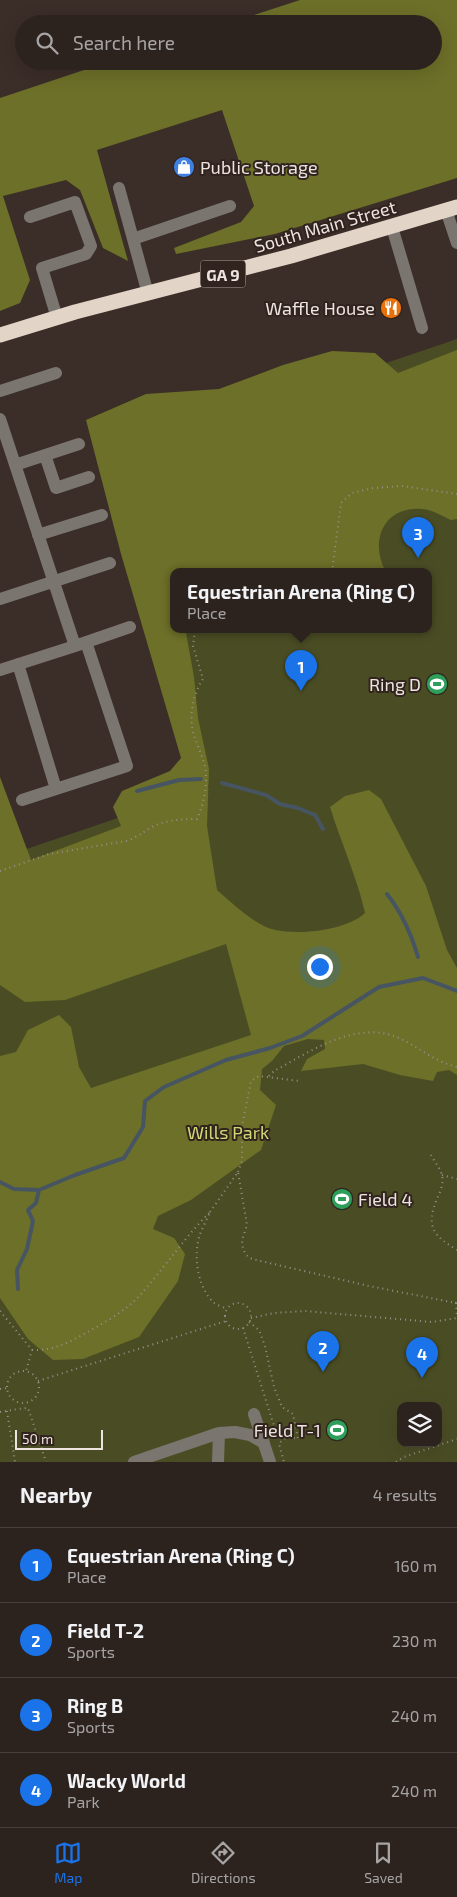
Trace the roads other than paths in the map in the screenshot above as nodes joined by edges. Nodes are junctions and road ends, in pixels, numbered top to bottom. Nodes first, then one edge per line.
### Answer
1 (119, 188) dead end
2 (230, 206) dead end
3 (452, 208) edge
4 (30, 217) dead end
5 (392, 227) junction
6 (133, 238) junction
7 (457, 243) edge
8 (148, 294) junction
9 (57, 318) junction
10 (422, 328) dead end
11 (0, 335) edge
12 (56, 373) dead end
13 (0, 391) edge
14 (0, 419) edge
15 (79, 444) dead end
16 (44, 455) junction
17 (9, 459) edge
18 (89, 477) dead end
19 (102, 515) dead end
20 (38, 534) junction
21 (110, 563) dead end
22 (54, 581) junction
23 (0, 599) edge
24 (130, 627) dead end
25 (80, 644) junction
26 (18, 664) junction
27 (0, 670) edge
28 (56, 789) junction
29 (22, 800) dead end
30 (254, 1414) dead end
31 (219, 1433) junction
32 (264, 1443) junction
33 (134, 1462) edge
34 (218, 1462) edge
35 (270, 1462) edge

1 - 6 lane
2 - 6 lane
3 - 5 highway, South Main Street / GA 9
3 - 7 lane
4 - 9 lane
5 - 8 highway, South Main Street / GA 9
5 - 10 lane
6 - 8 lane
8 - 9 highway, South Main Street / GA 9
9 - 11 highway, South Main Street / GA 9
12 - 13 lane
14 - 17 lane
15 - 16 lane
16 - 17 lane
16 - 18 lane
17 - 20 lane
19 - 20 lane
20 - 22 lane
21 - 22 lane
22 - 23 lane
22 - 25 lane
24 - 25 lane
25 - 26 lane
25 - 28 lane
26 - 27 lane
26 - 28 lane
28 - 29 lane
30 - 32 lane
31 - 32 lane
31 - 33 lane
31 - 34 lane
32 - 35 lane

